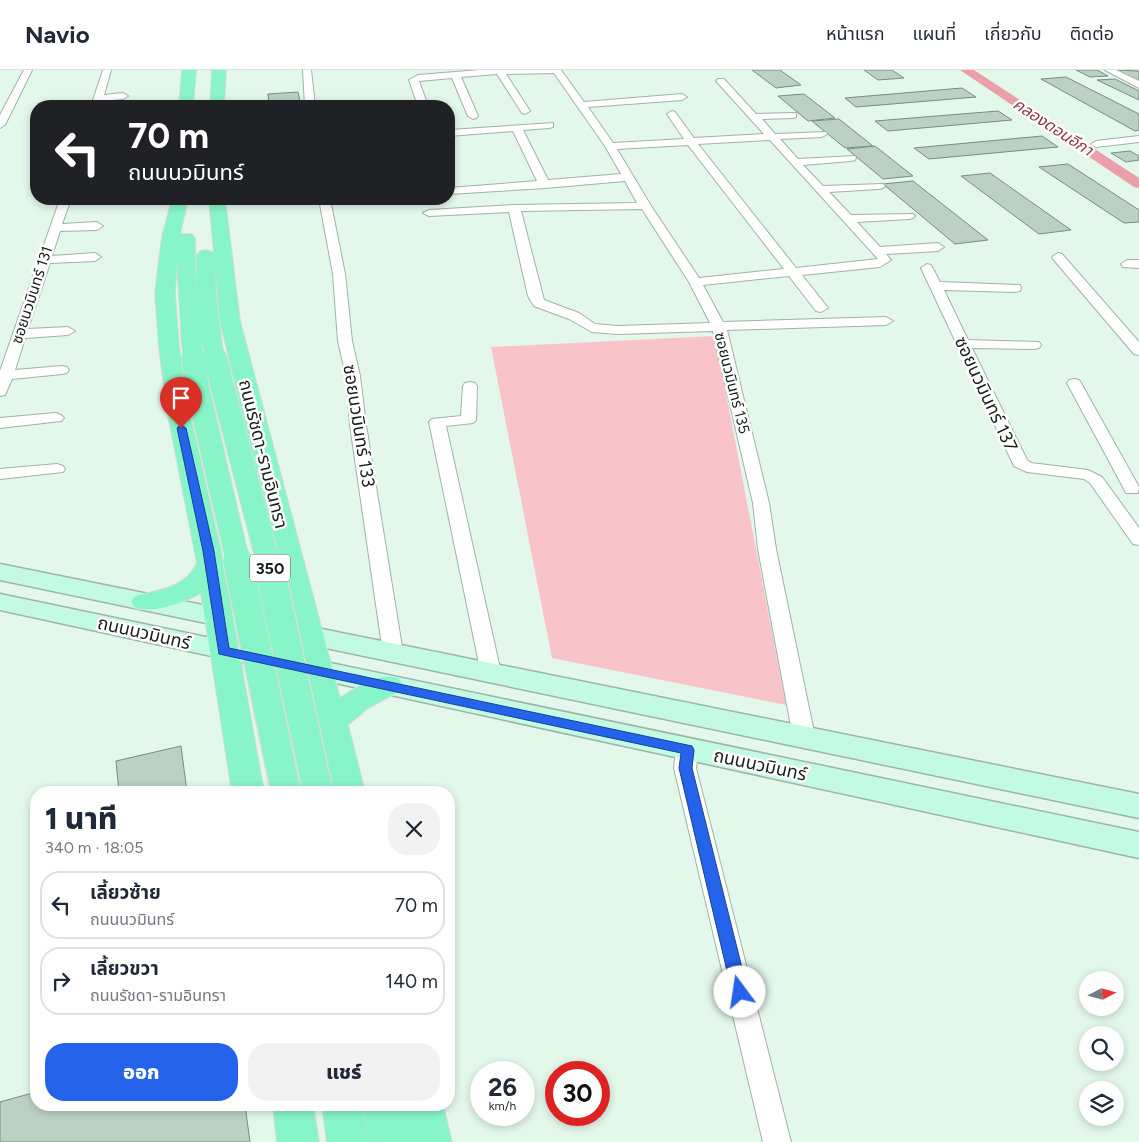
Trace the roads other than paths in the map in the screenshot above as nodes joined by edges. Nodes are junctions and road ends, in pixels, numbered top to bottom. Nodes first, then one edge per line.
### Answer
1 (28, 70) edge
2 (107, 70) edge
3 (189, 70) edge
4 (219, 70) edge
5 (307, 70) edge
6 (557, 70) edge
7 (1109, 70) edge
8 (500, 71) junction
9 (455, 74) junction
10 (720, 81) dead end
11 (1139, 85) edge
12 (123, 96) dead end
13 (682, 97) dead end
14 (99, 100) edge
15 (106, 100) edge
16 (186, 100) edge
17 (217, 100) edge
18 (310, 100) edge
19 (421, 100) edge
20 (582, 106) junction
21 (525, 111) dead end
22 (672, 114) dead end
23 (793, 115) dead end
24 (473, 116) dead end
25 (753, 117) junction
26 (0, 124) edge
27 (549, 126) dead end
28 (517, 128) junction
29 (455, 133) edge
30 (822, 134) dead end
31 (771, 137) junction
32 (1139, 139) edge
33 (691, 142) junction
34 (1096, 144) dead end
35 (610, 146) junction
36 (851, 158) dead end
37 (795, 162) junction
38 (628, 177) junction
39 (545, 184) junction
40 (879, 186) dead end
41 (821, 189) junction
42 (455, 191) edge
43 (63, 205) edge
44 (179, 205) edge
45 (182, 205) edge
46 (208, 205) edge
47 (218, 205) edge
48 (325, 205) edge
49 (645, 206) junction
50 (514, 208) junction
51 (429, 213) dead end
52 (909, 216) dead end
53 (849, 219) junction
54 (97, 226) dead end
55 (54, 228) junction
56 (938, 247) dead end
57 (877, 251) junction
58 (95, 257) dead end
59 (1058, 257) dead end
60 (44, 260) junction
61 (927, 268) dead end
62 (793, 271) junction
63 (695, 282) junction
64 (936, 286) junction
65 (1015, 288) dead end
66 (821, 308) dead end
67 (886, 321) dead end
68 (719, 327) junction
69 (68, 331) dead end
70 (19, 334) junction
71 (962, 344) junction
72 (1034, 344) dead end
73 (202, 346) junction
74 (1139, 351) edge
75 (62, 370) dead end
76 (6, 375) junction
77 (1074, 383) dead end
78 (470, 386) dead end
79 (0, 392) edge
80 (56, 418) dead end
81 (0, 423) edge
82 (57, 469) dead end
83 (0, 474) edge
84 (1104, 489) junction
85 (1135, 489) edge
86 (1139, 540) edge
87 (285, 545) junction
88 (209, 557) junction
89 (0, 572) edge
90 (0, 602) edge
91 (145, 602) junction
92 (214, 617) junction
93 (309, 637) junction
94 (187, 643) junction
95 (223, 651) junction
96 (393, 653) junction
97 (318, 670) junction
98 (491, 673) junction
99 (382, 684) junction
100 (332, 723) junction
101 (804, 736) junction
102 (688, 750) junction
103 (247, 786) edge
104 (285, 786) edge
105 (317, 786) edge
106 (348, 786) edge
107 (1139, 806) edge
108 (1139, 845) edge
109 (294, 1111) edge
110 (343, 1111) edge
111 (384, 1111) edge
112 (424, 1111) edge
113 (298, 1142) edge
114 (348, 1142) edge
115 (390, 1142) edge
116 (431, 1142) edge
117 (777, 1142) edge

1 - 26 street
2 - 14 street
3 - 16 main road
4 - 17 main road
5 - 18 street
6 - 8 street
6 - 20 street, ซอยนวมินทร์ 135
7 - 11 street
8 - 9 street
8 - 21 street
9 - 19 street
9 - 24 street
10 - 25 street
12 - 15 street
13 - 20 street
20 - 35 street, ซอยนวมินทร์ 135
22 - 33 street
23 - 25 street
25 - 31 street
27 - 28 street
28 - 29 street
28 - 39 street
30 - 31 street
31 - 33 street
31 - 37 street
32 - 34 street
33 - 35 street
33 - 62 street
35 - 38 street, ซอยนวมินทร์ 135
36 - 37 street
37 - 41 street
38 - 39 street
38 - 49 street, ซอยนวมินทร์ 135
39 - 42 street
40 - 41 street
41 - 53 street
43 - 55 street, ซอยนวมินทร์ 131
44 - 88 main road, ถนนรัชดา-รามอินทรา / 350
45 - 73 main road, ถนนรัชดา-รามอินทรา / 350
46 - 73 main road, ถนนรัชดา-รามอินทรา / 350
47 - 87 main road, ถนนรัชดา-รามอินทรา / 350
48 - 96 street, ซอยนวมินทร์ 133
49 - 50 street
49 - 63 street, ซอยนวมินทร์ 135
50 - 51 street
50 - 68 street
52 - 53 street
53 - 57 street
54 - 55 street
55 - 60 street, ซอยนวมินทร์ 131
56 - 57 street
57 - 62 street
58 - 60 street
59 - 74 street
60 - 70 street, ซอยนวมินทร์ 131
61 - 64 street, ซอยนวมินทร์ 137
62 - 63 street
62 - 66 street
63 - 68 street, ซอยนวมินทร์ 135
64 - 65 street
64 - 71 street, ซอยนวมินทร์ 137
67 - 68 street
68 - 101 street, ซอยนวมินทร์ 135
69 - 70 street
70 - 76 street, ซอยนวมินทร์ 131
71 - 72 street
71 - 84 street, ซอยนวมินทร์ 137
73 - 104 main road, ถนนรัชดา-รามอินทรา / 350, bridge
73 - 105 main road, ถนนรัชดา-รามอินทรา / 350, bridge
75 - 76 street
76 - 79 street, ซอยนวมินทร์ 131
77 - 85 street
78 - 98 street
80 - 81 street
82 - 83 street
84 - 85 street
84 - 86 street, ซอยนวมินทร์ 137
87 - 88 main road
87 - 93 main road, ถนนรัชดา-รามอินทรา / 350
88 - 91 main road
88 - 92 main road, ถนนรัชดา-รามอินทรา / 350
89 - 91 main road, ถนนนวมินทร์
90 - 94 main road, ถนนนวมินทร์
91 - 92 main road, ถนนนวมินทร์
92 - 93 main road, ถนนนวมินทร์
92 - 94 main road
92 - 95 main road, ถนนรัชดา-รามอินทรา / 350
93 - 96 main road, ถนนนวมินทร์
93 - 97 main road, ถนนรัชดา-รามอินทรา / 350
94 - 95 main road, ถนนนวมินทร์
95 - 97 main road, ถนนนวมินทร์
95 - 103 main road, ถนนรัชดา-รามอินทรา / 350
96 - 98 main road, ถนนนวมินทร์
96 - 99 main road
97 - 99 main road, ถนนนวมินทร์
97 - 100 main road, ถนนรัชดา-รามอินทรา / 350
98 - 101 main road, ถนนนวมินทร์
99 - 100 main road
99 - 102 main road, ถนนนวมินทร์
100 - 106 main road, ถนนรัชดา-รามอินทรา / 350
101 - 107 main road, ถนนนวมินทร์
102 - 108 main road, ถนนนวมินทร์
102 - 117 street
109 - 113 main road
110 - 114 main road
111 - 115 main road
112 - 116 main road

